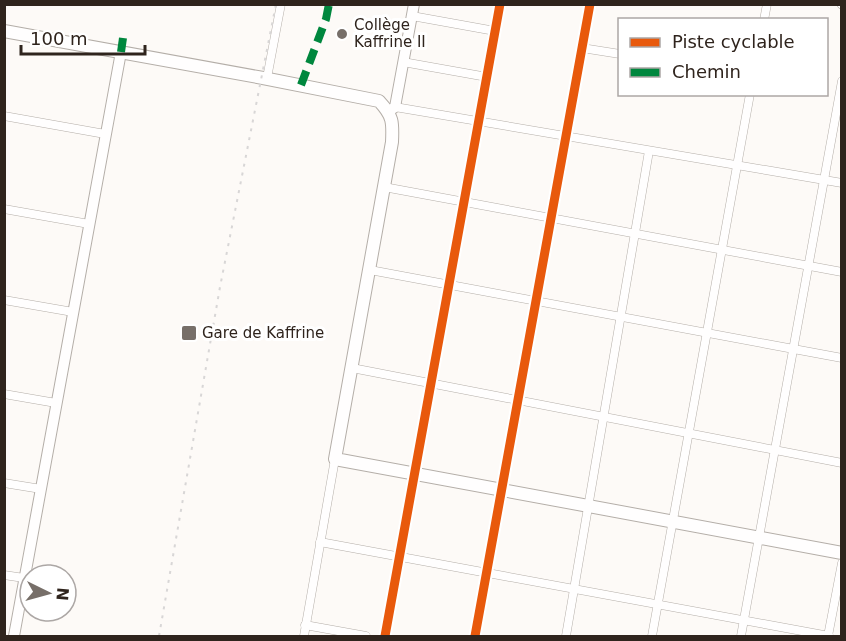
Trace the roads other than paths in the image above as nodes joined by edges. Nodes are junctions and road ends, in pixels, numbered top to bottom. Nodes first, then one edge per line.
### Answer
1 (281, 4) edge
2 (500, 4) edge
3 (590, 4) edge
4 (413, 10) edge
5 (4, 31) edge
6 (495, 31) junction
7 (582, 48) junction
8 (121, 52) junction
9 (618, 54) edge
10 (403, 62) junction
11 (487, 77) junction
12 (267, 78) junction
13 (842, 81) edge
14 (750, 96) edge
15 (392, 109) junction
16 (4, 116) edge
17 (479, 121) junction
18 (105, 134) junction
19 (566, 136) junction
20 (649, 150) junction
21 (737, 166) junction
22 (824, 180) junction
23 (842, 183) edge
24 (384, 186) junction
25 (464, 201) junction
26 (4, 209) edge
27 (551, 218) junction
28 (89, 224) junction
29 (635, 233) junction
30 (722, 249) junction
31 (808, 266) junction
32 (370, 270) junction
33 (842, 272) edge
34 (449, 285) junction
35 (4, 300) edge
36 (536, 301) junction
37 (73, 312) junction
38 (621, 317) junction
39 (707, 333) junction
40 (793, 349) junction
41 (842, 358) edge
42 (352, 368) junction
43 (431, 383) junction
44 (4, 394) edge
45 (518, 400) junction
46 (56, 403) junction
47 (604, 417) junction
48 (689, 434) junction
49 (774, 450) junction
50 (335, 459) junction
51 (842, 463) edge
52 (415, 473) junction
53 (4, 483) edge
54 (41, 489) junction
55 (502, 489) junction
56 (589, 506) junction
57 (673, 521) junction
58 (759, 537) junction
59 (320, 542) junction
60 (842, 553) edge
61 (400, 557) junction
62 (27, 563) edge
63 (842, 563) edge
64 (487, 573) junction
65 (574, 589) junction
66 (657, 605) junction
67 (18, 613) edge
68 (743, 621) junction
69 (306, 626) junction
70 (14, 636) edge
71 (303, 636) edge
72 (366, 636) edge
73 (385, 636) edge
74 (475, 636) edge
75 (566, 636) edge
76 (652, 636) edge
77 (741, 636) edge
78 (829, 636) edge

1 - 12 street
2 - 6 street
3 - 7 street
4 - 6 street
4 - 10 main road
5 - 8 main road
6 - 11 street
7 - 9 street
7 - 19 street
8 - 12 main road
8 - 18 main road
10 - 11 street
10 - 15 main road
11 - 17 street
12 - 15 main road
13 - 22 street
14 - 21 street
15 - 17 street
15 - 24 main road
16 - 18 street
17 - 19 street
17 - 25 street
18 - 28 main road
19 - 20 street
19 - 27 street
20 - 21 street
20 - 29 street
21 - 22 street
21 - 30 street
22 - 23 street
22 - 31 street
24 - 25 street
24 - 32 main road
25 - 27 street
25 - 34 street
26 - 28 street
27 - 29 street
27 - 36 street
28 - 37 main road
29 - 30 street
29 - 38 street
30 - 31 street
30 - 39 street
31 - 33 street
31 - 40 street
32 - 34 street
32 - 42 main road
34 - 36 street
34 - 43 street
35 - 37 street
36 - 38 street
36 - 45 street
37 - 46 main road
38 - 39 street
38 - 47 street
39 - 40 street
39 - 48 street
40 - 41 street
40 - 49 street
42 - 43 street
42 - 50 main road
43 - 45 street
43 - 52 street
44 - 46 street
45 - 47 street
45 - 55 street
46 - 54 main road
47 - 48 street
47 - 56 street
48 - 49 street
48 - 57 street
49 - 51 street
49 - 58 street
50 - 52 main road
50 - 59 street
52 - 55 main road
52 - 61 street
53 - 54 street
54 - 62 main road
55 - 56 main road
55 - 64 street
56 - 57 main road
56 - 65 street
57 - 58 main road
57 - 66 street
58 - 60 main road
58 - 68 street
59 - 61 street
59 - 69 street
61 - 64 street
61 - 73 street
63 - 78 street
64 - 65 street
64 - 74 street
65 - 66 street
65 - 75 street
66 - 68 street
66 - 76 street
67 - 70 main road
68 - 77 street
68 - 78 street
69 - 71 street
69 - 72 street

